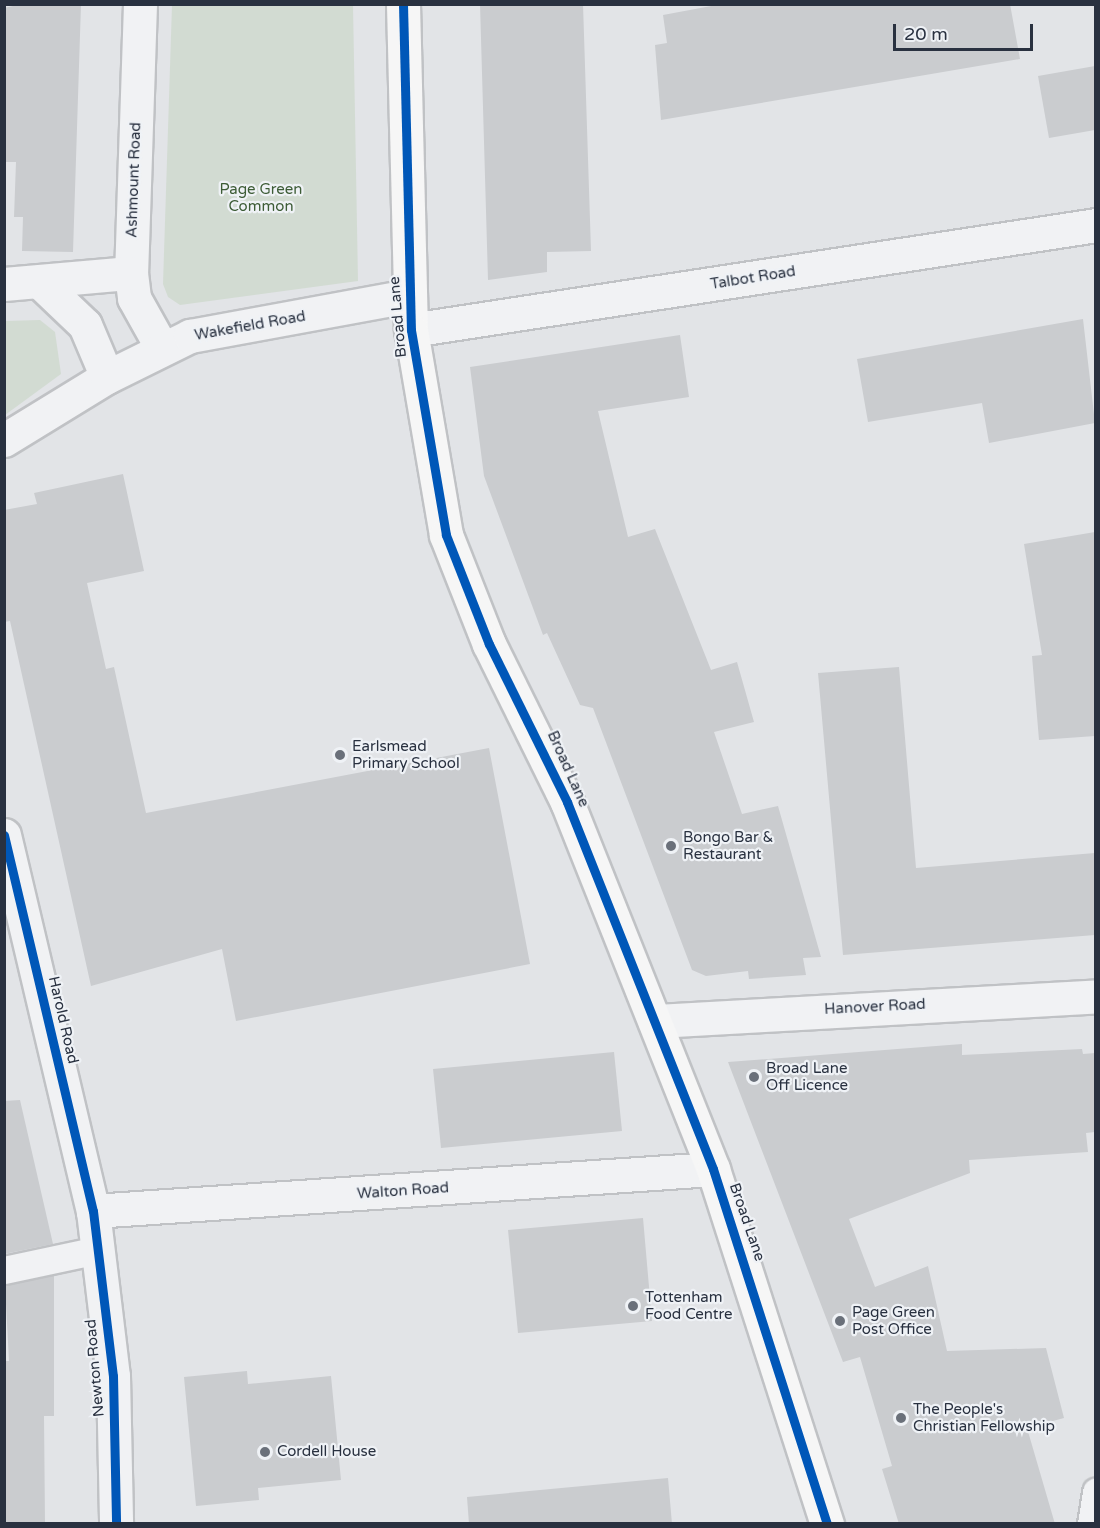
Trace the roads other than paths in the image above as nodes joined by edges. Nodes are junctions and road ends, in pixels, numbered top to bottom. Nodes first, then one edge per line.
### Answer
1 (140, 4) edge
2 (403, 4) edge
3 (1095, 225) edge
4 (131, 273) junction
5 (4, 284) edge
6 (42, 284) junction
7 (409, 296) junction
8 (411, 330) junction
9 (162, 348) junction
10 (107, 377) junction
11 (4, 441) edge
12 (4, 835) edge
13 (9, 877) edge
14 (1095, 996) edge
15 (655, 1021) junction
16 (713, 1169) junction
17 (93, 1211) junction
18 (98, 1250) junction
19 (4, 1270) edge
20 (1095, 1491) edge
21 (116, 1524) edge
22 (827, 1524) edge
23 (1091, 1524) edge

1 - 4 street, Ashmount Road
2 - 7 main road, Broad Lane
3 - 8 street, Talbot Road
4 - 6 street
4 - 9 street, Ashmount Road
5 - 6 street
6 - 10 street
7 - 8 main road, Broad Lane
7 - 9 street, Wakefield Road
8 - 15 main road, Broad Lane
9 - 10 street, Wakefield Road
10 - 11 street, Wakefield Road
12 - 13 street, Harold Road
13 - 17 street, Harold Road
14 - 15 street, Hanover Road
15 - 16 main road, Broad Lane
16 - 17 street, Walton Road
16 - 22 main road, Broad Lane
17 - 18 street, Newton Road
18 - 19 lane
18 - 21 street, Newton Road
20 - 23 lane

